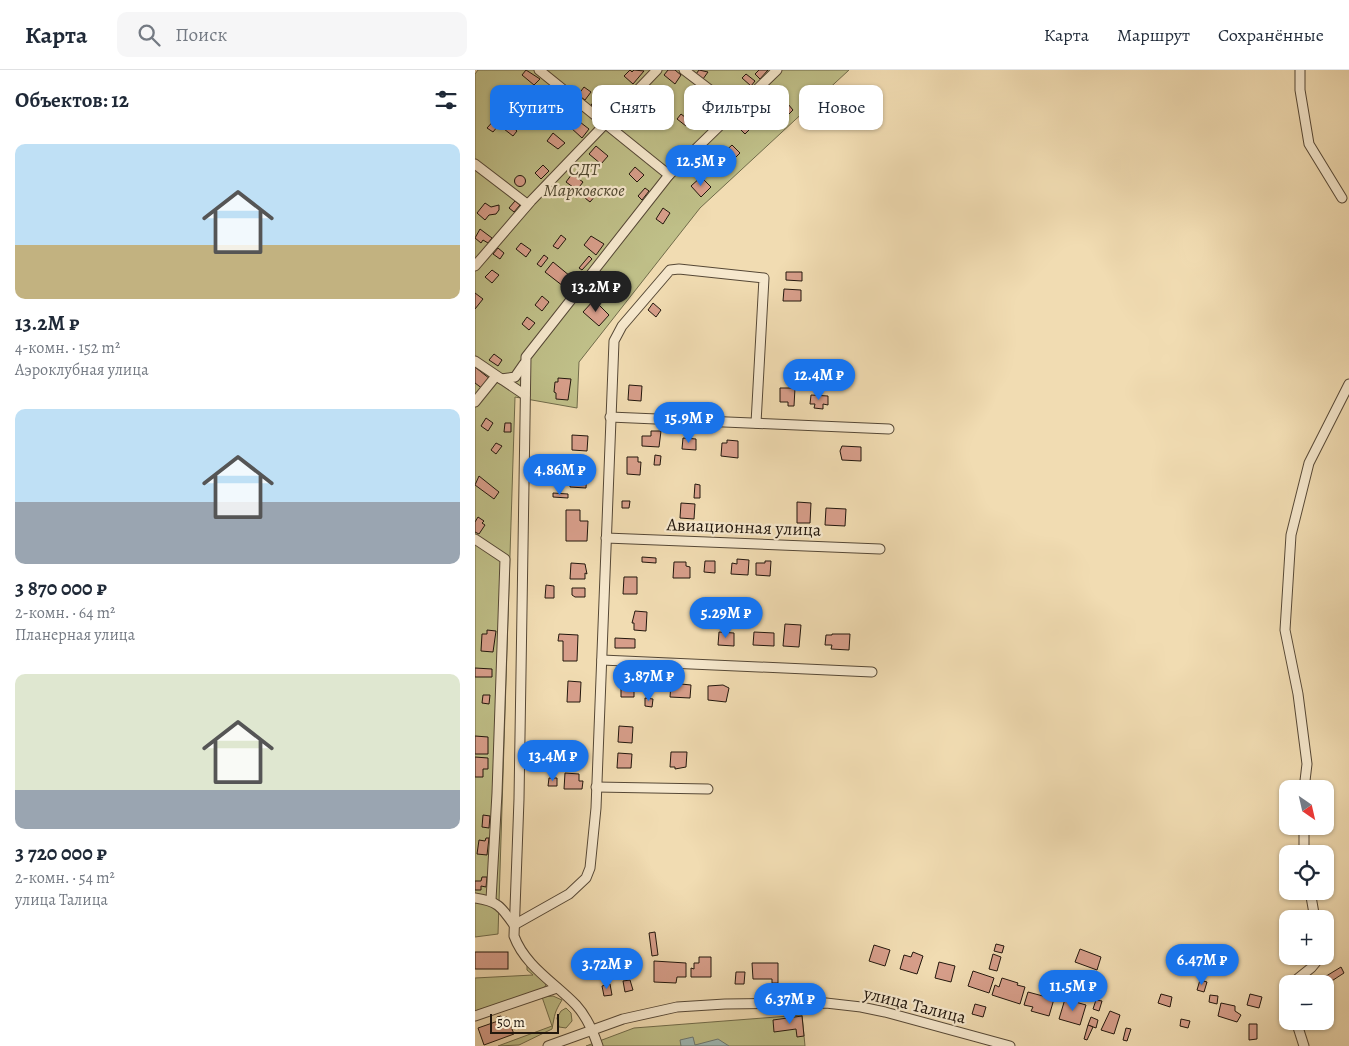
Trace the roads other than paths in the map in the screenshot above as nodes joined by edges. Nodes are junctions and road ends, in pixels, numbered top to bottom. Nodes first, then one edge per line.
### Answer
1 (539, 70) edge
2 (657, 70) edge
3 (684, 70) edge
4 (777, 70) edge
5 (1300, 70) edge
6 (643, 85) edge
7 (704, 85) edge
8 (761, 85) edge
9 (592, 112) edge
10 (601, 130) edge
11 (614, 130) edge
12 (714, 130) edge
13 (475, 164) edge
14 (669, 175) junction
15 (1342, 198) dead end
16 (527, 204) junction
17 (475, 266) edge
18 (475, 360) edge
19 (524, 364) junction
20 (498, 377) junction
21 (1349, 384) edge
22 (525, 395) junction
23 (475, 402) edge
24 (610, 418) junction
25 (756, 424) junction
26 (889, 429) dead end
27 (606, 538) junction
28 (475, 540) edge
29 (880, 549) dead end
30 (602, 660) junction
31 (872, 672) dead end
32 (1305, 780) edge
33 (596, 786) junction
34 (708, 789) dead end
35 (475, 898) edge
36 (491, 900) junction
37 (513, 925) junction
38 (1314, 965) edge
39 (1302, 975) edge
40 (557, 988) junction
41 (475, 1016) edge
42 (593, 1028) junction
43 (1299, 1030) edge
44 (984, 1043) edge
45 (548, 1046) edge
46 (598, 1046) edge
47 (1010, 1046) edge
48 (1304, 1046) edge

1 - 9 street
2 - 6 street
3 - 7 street
4 - 8 street
5 - 15 street
10 - 16 street
11 - 14 street
12 - 14 street
13 - 16 street
14 - 19 street
16 - 17 street
18 - 20 street
19 - 20 street
19 - 22 street
20 - 22 street
20 - 23 street
21 - 32 street
22 - 37 street
24 - 25 street
24 - 25 street
24 - 27 street
25 - 26 street
27 - 29 street, Авиационная улица
27 - 30 street
28 - 36 street
30 - 31 street
30 - 33 street
33 - 34 street
33 - 37 street
35 - 36 street
36 - 37 street
37 - 40 street
38 - 39 street
40 - 41 street
40 - 42 street
42 - 44 street, улица Талица
42 - 45 street, улица Талица
42 - 46 street
43 - 48 street
44 - 47 street, улица Талица

